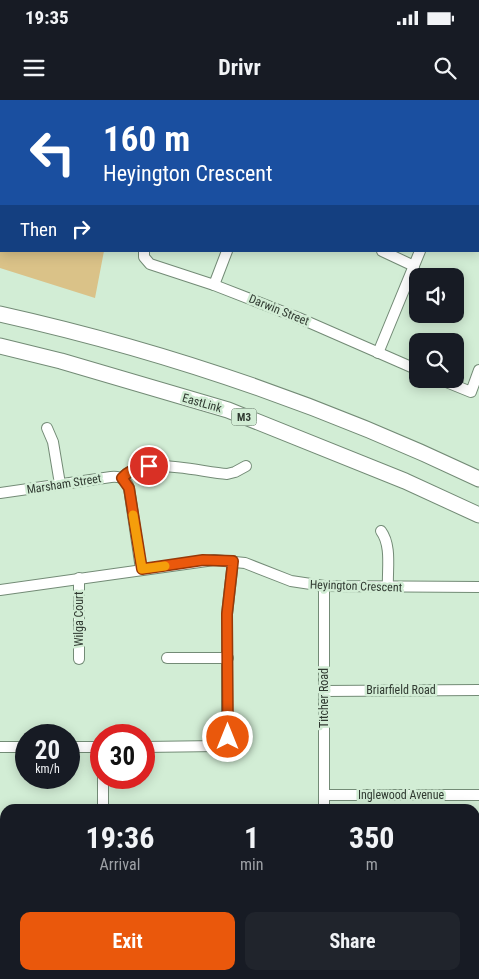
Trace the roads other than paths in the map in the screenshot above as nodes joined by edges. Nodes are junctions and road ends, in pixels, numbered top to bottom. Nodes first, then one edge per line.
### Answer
1 (227, 252) edge
2 (384, 252) edge
3 (420, 252) edge
4 (143, 253) edge
5 (414, 266) junction
6 (214, 284) junction
7 (0, 314) edge
8 (0, 346) edge
9 (378, 354) junction
10 (409, 366) edge
11 (479, 370) edge
12 (460, 388) edge
13 (46, 428) dead end
14 (246, 466) dead end
15 (122, 478) junction
16 (479, 479) edge
17 (60, 484) junction
18 (0, 493) edge
19 (479, 515) edge
20 (381, 532) dead end
21 (233, 561) junction
22 (142, 569) junction
23 (79, 578) junction
24 (324, 586) junction
25 (388, 587) junction
26 (479, 587) edge
27 (0, 590) edge
28 (167, 658) dead end
29 (228, 658) junction
30 (79, 659) dead end
31 (479, 690) edge
32 (324, 691) junction
33 (0, 747) edge
34 (15, 747) edge
35 (155, 747) edge
36 (103, 789) edge
37 (324, 795) junction
38 (479, 795) edge
39 (103, 804) edge
40 (324, 804) edge

1 - 6 street
2 - 5 street
3 - 5 street
4 - 6 street, Darwin Street
5 - 9 street
6 - 9 street, Darwin Street
7 - 16 highway
8 - 19 highway, EastLink / M3
9 - 10 street, Darwin Street
11 - 12 street
13 - 17 street
14 - 15 street
15 - 17 street, Marsham Street
15 - 22 street
17 - 18 street, Marsham Street
20 - 25 street
21 - 22 street, Heyington Crescent
21 - 24 street, Heyington Crescent
21 - 29 street
22 - 23 street, Heyington Crescent
23 - 27 street, Heyington Crescent
23 - 30 street, Wilga Court
24 - 25 street, Heyington Crescent
24 - 32 street, Titcher Road
25 - 26 street, Heyington Crescent
28 - 29 street
29 - 35 street
31 - 32 street, Briarfield Road
32 - 37 street, Titcher Road
33 - 34 street
36 - 39 street
37 - 38 street, Inglewood Avenue
37 - 40 street, Titcher Road

